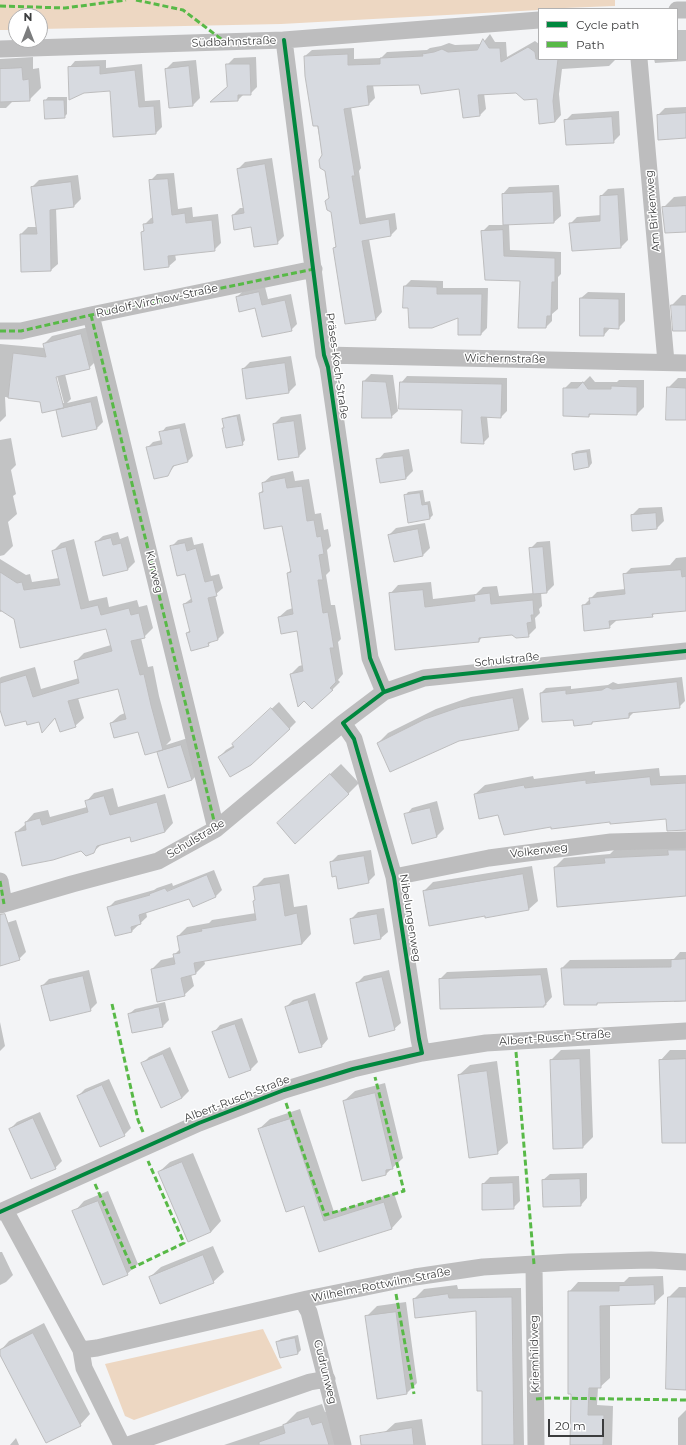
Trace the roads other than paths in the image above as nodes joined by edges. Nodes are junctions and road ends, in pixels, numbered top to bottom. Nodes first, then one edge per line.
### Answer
1 (538, 20) edge
2 (284, 40) junction
3 (0, 49) edge
4 (638, 60) edge
5 (314, 269) junction
6 (91, 315) junction
7 (0, 331) edge
8 (324, 355) junction
9 (666, 362) junction
10 (686, 363) edge
11 (686, 650) edge
12 (384, 692) junction
13 (342, 723) junction
14 (216, 829) junction
15 (686, 840) edge
16 (394, 877) junction
17 (0, 881) edge
18 (2, 904) edge
19 (686, 1031) edge
20 (422, 1053) junction
21 (2, 1211) edge
22 (686, 1262) edge
23 (534, 1264) junction
24 (307, 1299) junction
25 (81, 1350) junction
26 (326, 1379) junction
27 (122, 1445) edge
28 (128, 1445) edge
29 (343, 1445) edge
30 (536, 1445) edge

1 - 2 street, Südbahnstraße
2 - 3 street, Südbahnstraße
2 - 5 street, Präses-Koch-Straße
4 - 9 street, Am Birkenweg
5 - 6 street, Rudolf-Virchow-Straße
5 - 8 street, Präses-Koch-Straße
6 - 7 street, Rudolf-Virchow-Straße
6 - 14 street, Kurweg
8 - 9 street, Wichernstraße
8 - 12 street, Präses-Koch-Straße
9 - 10 street, Wichernstraße
11 - 12 street, Schulstraße
12 - 13 street, Schulstraße
13 - 14 street, Schulstraße
13 - 16 street, Nibelungenweg
14 - 18 street, Schulstraße
15 - 16 street, Volkerweg
16 - 20 street, Nibelungenweg
17 - 18 street
19 - 20 street, Albert-Rusch-Straße
20 - 21 street, Albert-Rusch-Straße
21 - 25 street
22 - 23 street, Wilhelm-Rottwilm-Straße
23 - 24 street, Wilhelm-Rottwilm-Straße
23 - 30 street, Kriemhildweg
24 - 25 street, Wilhelm-Rottwilm-Straße
24 - 26 street, Gudrunweg
25 - 27 street
26 - 28 street
26 - 29 street, Gudrunweg

